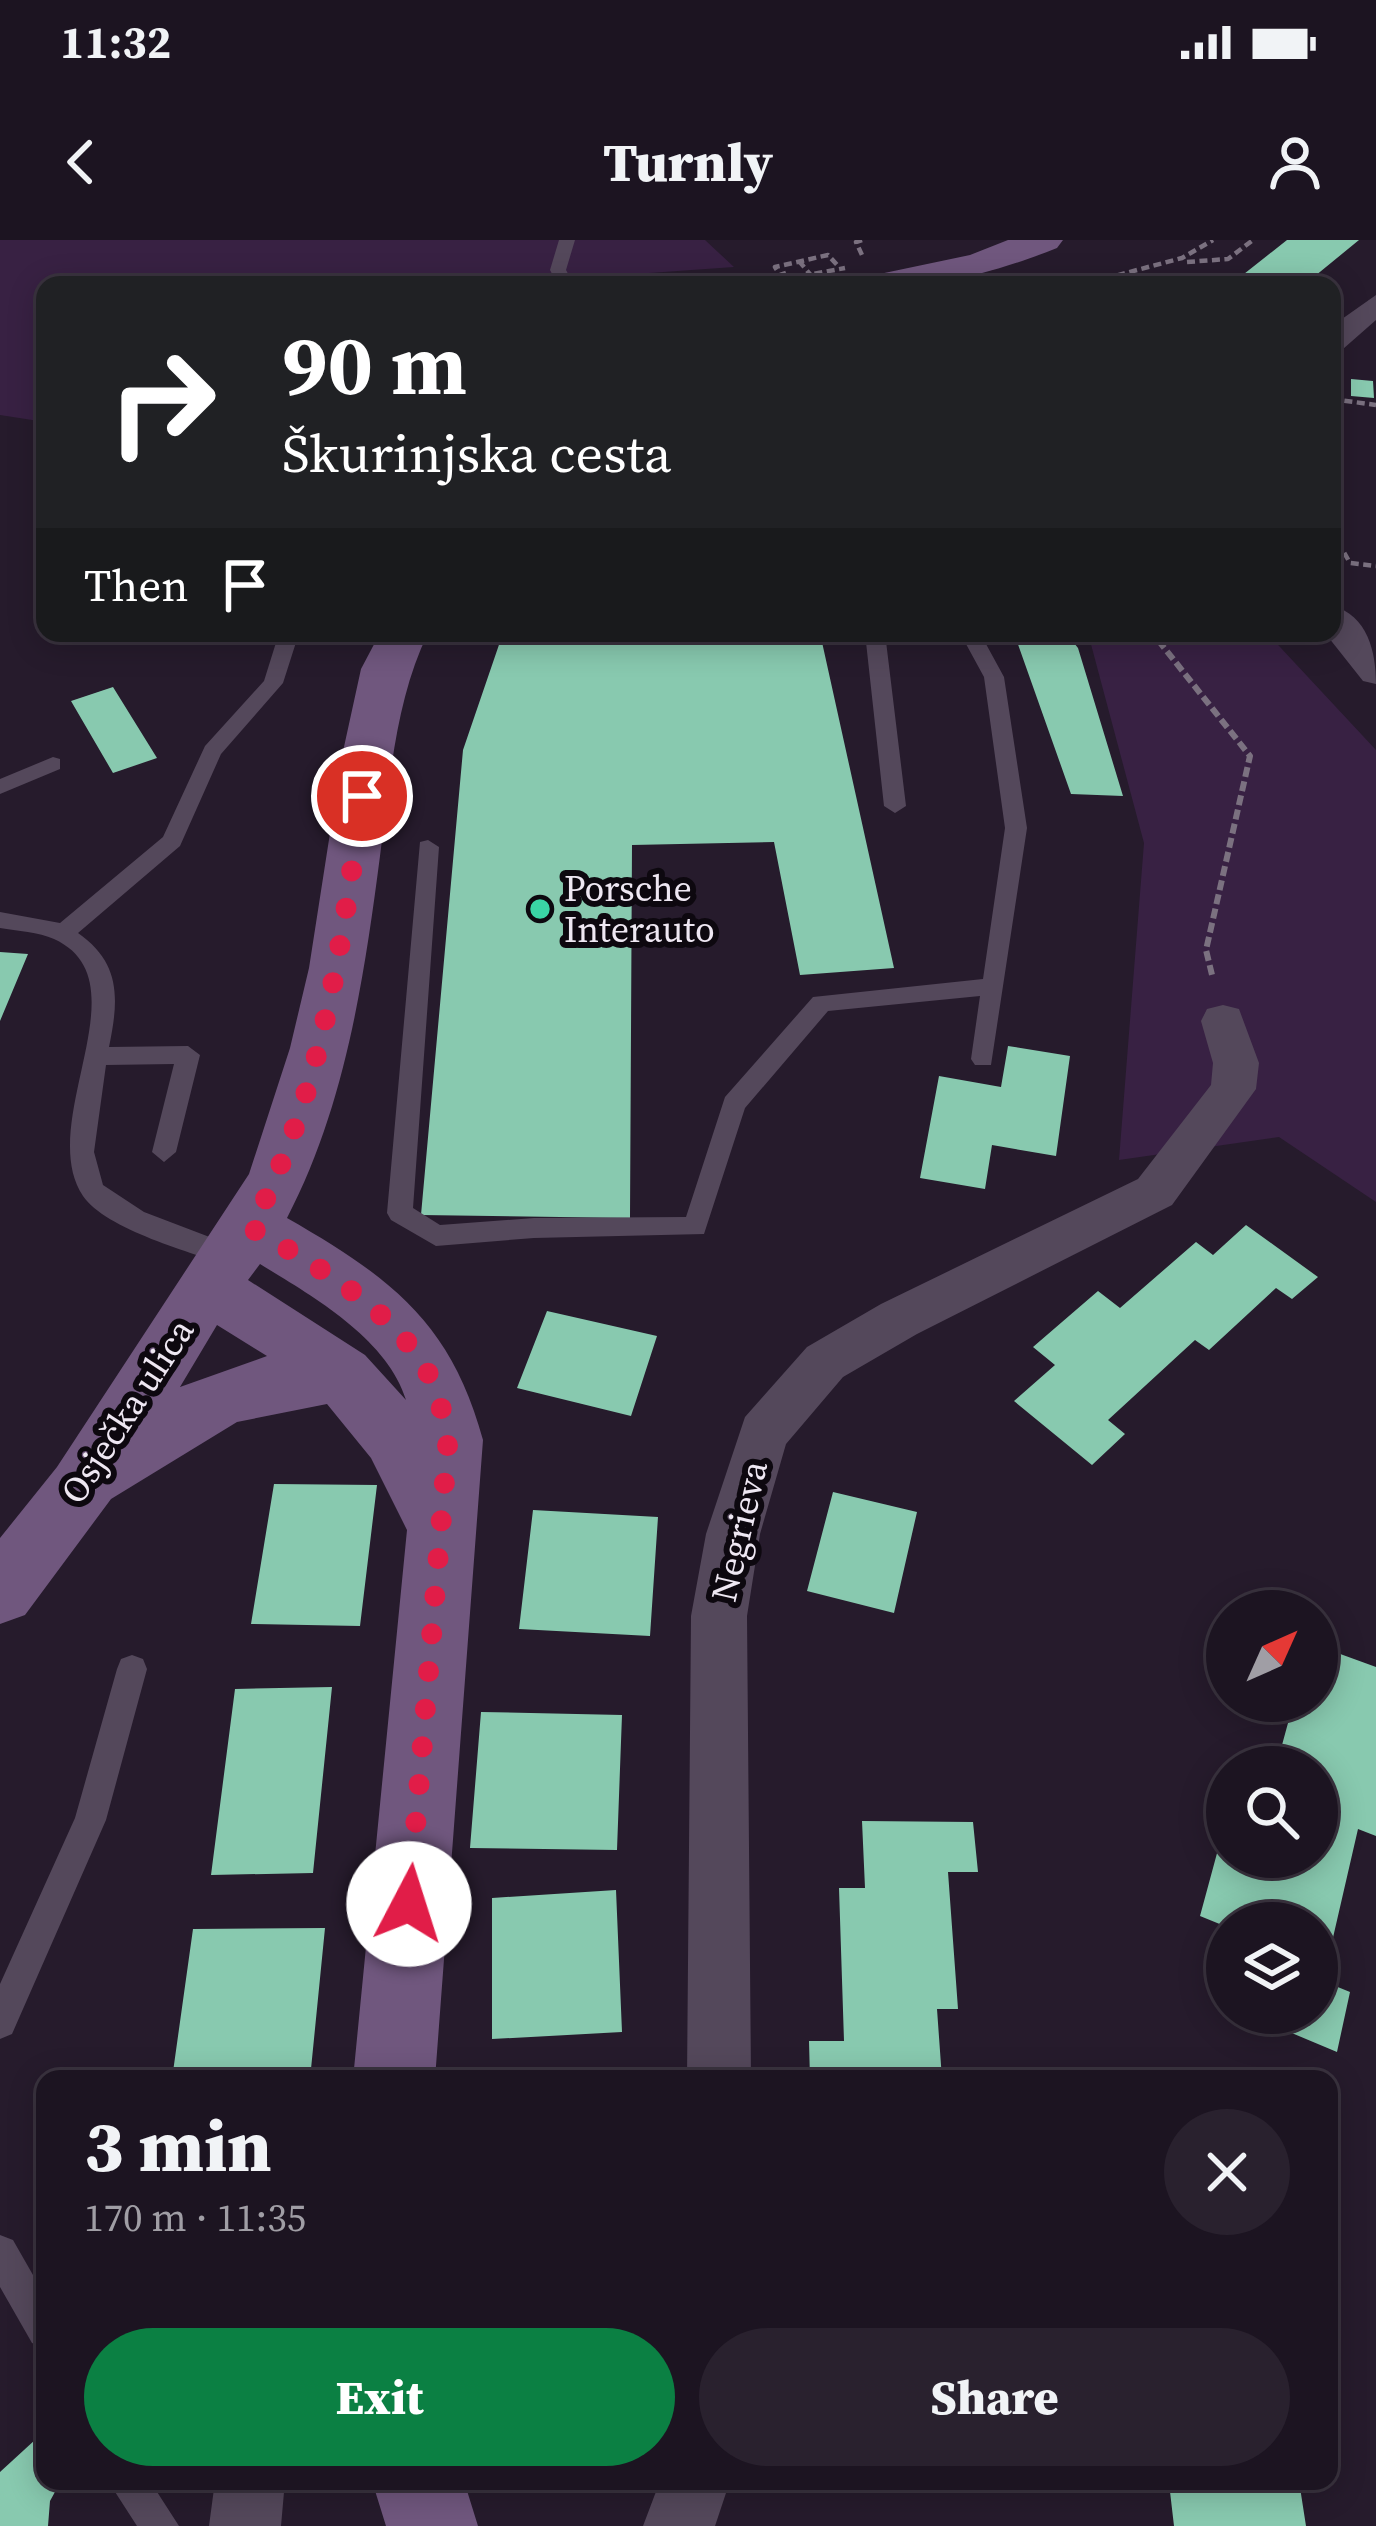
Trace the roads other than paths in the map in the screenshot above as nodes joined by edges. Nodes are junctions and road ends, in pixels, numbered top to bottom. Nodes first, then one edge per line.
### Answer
1 (567, 240) edge
2 (1042, 240) edge
3 (564, 276) edge
4 (926, 276) edge
5 (1376, 304) edge
6 (1341, 334) edge
7 (1341, 628) edge
8 (286, 642) edge
9 (400, 642) edge
10 (876, 642) edge
11 (975, 642) edge
12 (1376, 672) edge
13 (53, 764) dead end
14 (0, 787) edge
15 (896, 806) dead end
16 (428, 847) dead end
17 (0, 920) edge
18 (66, 931) junction
19 (993, 986) junction
20 (1223, 1021) dead end
21 (97, 1056) junction
22 (983, 1059) dead end
23 (164, 1153) dead end
24 (230, 1257) junction
25 (342, 1375) junction
26 (81, 1488) junction
27 (439, 1526) junction
28 (0, 1592) edge
29 (132, 1669) dead end
30 (0, 2022) edge
31 (395, 2070) edge
32 (719, 2070) edge
33 (0, 2253) edge
34 (36, 2315) edge
35 (134, 2490) edge
36 (249, 2490) edge
37 (421, 2490) edge
38 (692, 2490) edge
39 (160, 2526) edge
40 (245, 2526) edge
41 (432, 2526) edge
42 (679, 2526) edge

1 - 3 lane
2 - 4 street
5 - 6 street
7 - 12 street
8 - 18 lane
9 - 24 street, Osječka ulica
10 - 15 lane
11 - 19 lane
13 - 14 lane
16 - 19 lane
17 - 18 lane
18 - 21 lane
19 - 22 lane
20 - 32 street, Negrieva
21 - 23 lane
21 - 24 lane
24 - 25 street
24 - 26 street, Osječka ulica
24 - 27 street
25 - 26 street
25 - 27 street
26 - 28 street, Osječka ulica
27 - 31 street
29 - 30 lane
33 - 34 lane
35 - 39 lane
36 - 40 street
37 - 41 street
38 - 42 street

